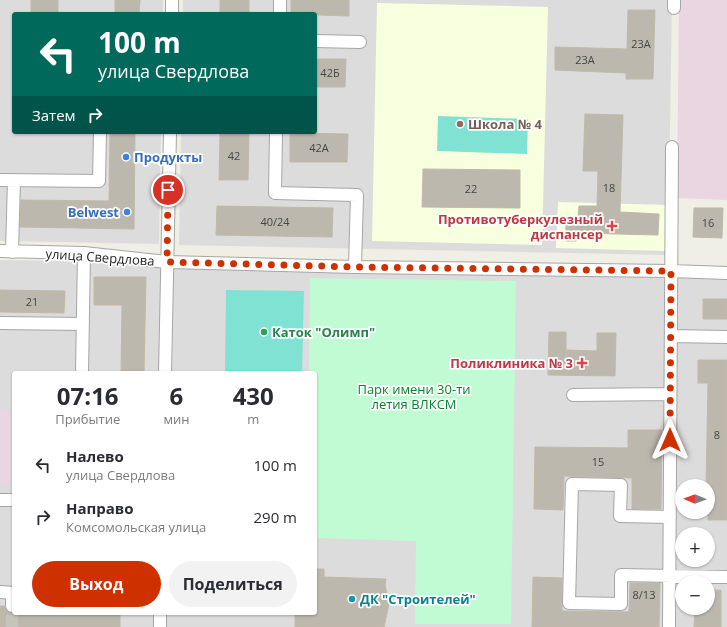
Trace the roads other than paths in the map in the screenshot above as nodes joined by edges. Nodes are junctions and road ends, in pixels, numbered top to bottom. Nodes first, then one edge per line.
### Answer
1 (172, 0) edge
2 (280, 0) edge
3 (172, 12) edge
4 (280, 12) edge
5 (317, 41) edge
6 (360, 42) dead end
7 (100, 134) edge
8 (170, 134) edge
9 (276, 134) edge
10 (672, 147) dead end
11 (0, 180) edge
12 (14, 180) junction
13 (6, 251) edge
14 (84, 253) junction
15 (167, 262) junction
16 (355, 267) junction
17 (671, 271) junction
18 (727, 273) edge
19 (0, 323) edge
20 (83, 324) junction
21 (671, 336) junction
22 (727, 337) edge
23 (82, 371) edge
24 (165, 371) edge
25 (670, 394) junction
26 (573, 395) dead end
27 (0, 500) edge
28 (12, 500) edge
29 (670, 517) junction
30 (669, 576) junction
31 (727, 577) edge
32 (0, 592) edge
33 (12, 593) edge
34 (160, 615) edge
35 (160, 627) edge
36 (669, 627) edge

1 - 3 street
2 - 4 street
5 - 6 street
7 - 12 street
8 - 15 street
9 - 16 street
10 - 17 street
11 - 12 street
12 - 13 street
13 - 14 street, улица Свердлова
14 - 15 street, улица Свердлова
14 - 20 street
15 - 16 street, улица Свердлова
15 - 24 street
16 - 17 street, улица Свердлова
17 - 18 street, улица Свердлова
17 - 21 street
19 - 20 street
20 - 23 street
21 - 22 street
21 - 25 street
25 - 26 street
25 - 29 street
27 - 28 street
29 - 30 street
29 - 30 street
30 - 31 street
30 - 36 street
32 - 33 street
34 - 35 street

